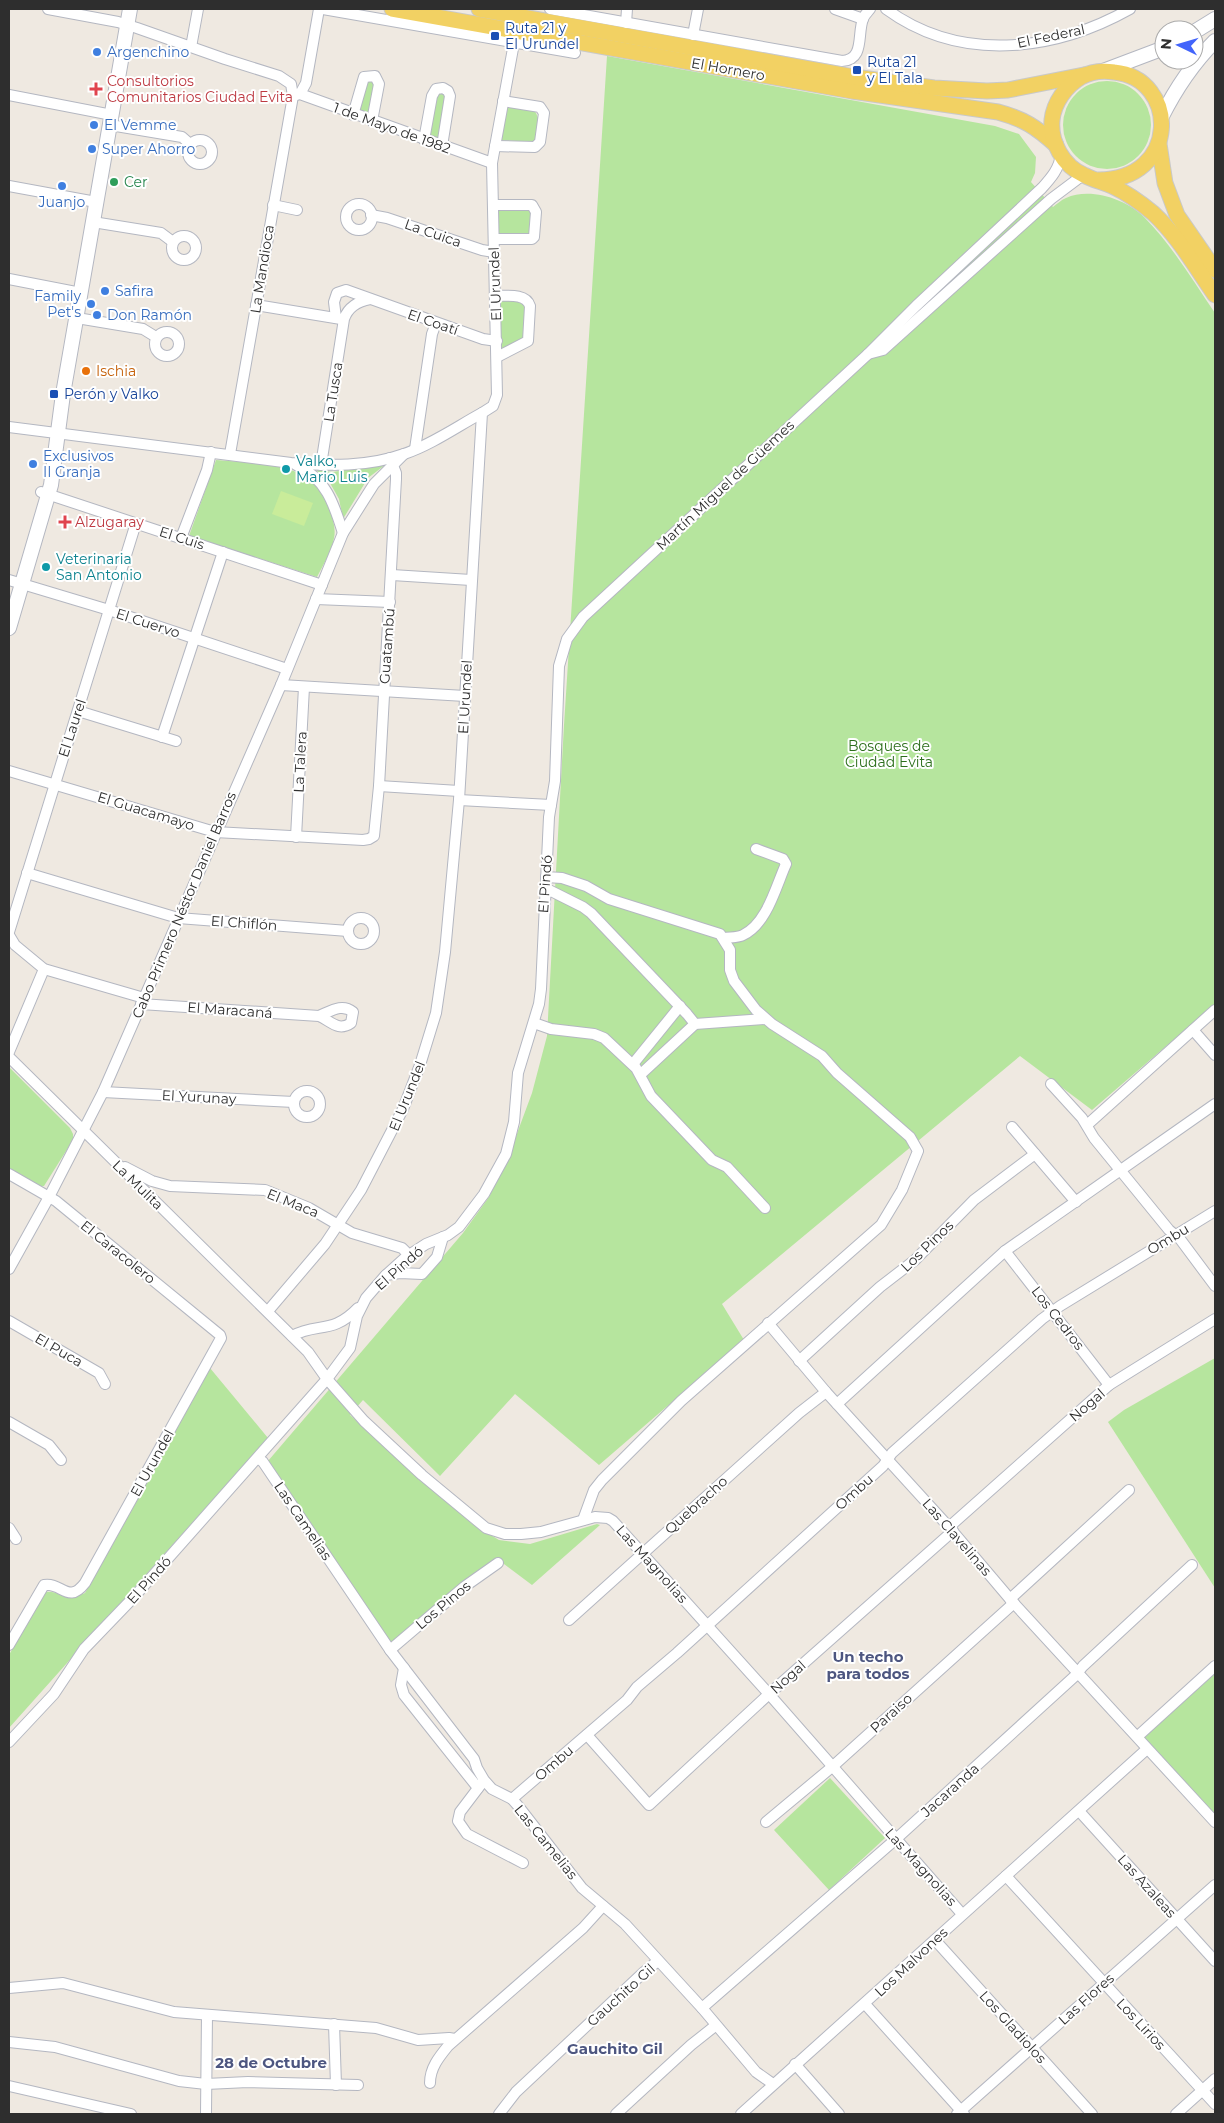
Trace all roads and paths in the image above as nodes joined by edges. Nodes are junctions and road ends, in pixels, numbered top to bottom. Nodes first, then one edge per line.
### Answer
1 (48, 9) edge
2 (130, 9) edge
3 (198, 9) edge
4 (319, 9) edge
5 (323, 9) edge
6 (392, 9) edge
7 (479, 9) edge
8 (550, 9) edge
9 (613, 9) edge
10 (627, 9) edge
11 (698, 9) edge
12 (835, 9) edge
13 (870, 9) edge
14 (886, 9) edge
15 (1130, 9) edge
16 (1212, 9) edge
17 (1215, 12) edge
18 (863, 19) junction
19 (1215, 19) edge
20 (612, 20) junction
21 (626, 23) junction
22 (128, 25) junction
23 (1204, 26) edge
24 (693, 35) junction
25 (1215, 41) edge
26 (514, 43) junction
27 (191, 48) junction
28 (1154, 52) edge
29 (575, 53) dead end
30 (1103, 70) junction
31 (1084, 76) junction
32 (9, 95) edge
33 (297, 95) junction
34 (503, 100) junction
35 (353, 115) junction
36 (1161, 118) junction
37 (111, 120) junction
38 (372, 121) junction
39 (424, 140) junction
40 (190, 144) dead end
41 (1158, 144) junction
42 (442, 146) junction
43 (495, 146) junction
44 (1058, 150) junction
45 (492, 163) junction
46 (1090, 178) junction
47 (9, 186) edge
48 (96, 202) junction
49 (494, 205) junction
50 (273, 206) junction
51 (297, 210) dead end
52 (371, 215) dead end
53 (93, 222) junction
54 (494, 239) junction
55 (173, 242) dead end
56 (494, 252) junction
57 (1215, 270) edge
58 (9, 279) edge
59 (81, 293) junction
60 (1215, 295) edge
61 (495, 296) junction
62 (370, 300) junction
63 (256, 305) junction
64 (77, 318) junction
65 (340, 318) junction
66 (436, 323) junction
67 (156, 337) dead end
68 (497, 342) junction
69 (867, 355) junction
70 (497, 357) junction
71 (482, 413) junction
72 (9, 427) edge
73 (57, 433) junction
74 (415, 449) junction
75 (211, 452) junction
76 (230, 454) junction
77 (391, 461) junction
78 (291, 463) junction
79 (321, 465) junction
80 (45, 494) junction
81 (136, 524) junction
82 (343, 533) junction
83 (181, 538) junction
84 (223, 552) junction
85 (392, 575) junction
86 (471, 580) junction
87 (15, 582) edge
88 (322, 584) junction
89 (316, 599) junction
90 (9, 601) edge
91 (390, 602) junction
92 (110, 610) junction
93 (583, 617) joint
94 (9, 628) edge
95 (194, 638) junction
96 (287, 669) junction
97 (281, 685) junction
98 (304, 687) junction
99 (384, 692) junction
100 (465, 696) junction
101 (78, 711) junction
102 (162, 737) junction
103 (176, 741) dead end
104 (9, 771) edge
105 (55, 784) junction
106 (379, 786) junction
107 (459, 795) junction
108 (551, 805) junction
109 (216, 832) junction
110 (374, 836) joint
111 (296, 837) junction
112 (756, 849) dead end
113 (27, 873) junction
114 (546, 877) junction
115 (545, 888) junction
116 (178, 918) junction
117 (348, 930) dead end
118 (9, 933) edge
119 (724, 938) junction
120 (44, 968) junction
121 (142, 1001) junction
122 (680, 1006) junction
123 (1215, 1010) edge
124 (320, 1016) dead end
125 (765, 1019) junction
126 (534, 1023) junction
127 (695, 1024) junction
128 (1193, 1030) junction
129 (9, 1052) edge
130 (1215, 1055) edge
131 (9, 1057) edge
132 (633, 1064) junction
133 (641, 1074) junction
134 (1051, 1084) dead end
135 (103, 1092) junction
136 (294, 1102) dead end
137 (1215, 1104) edge
138 (1087, 1125) junction
139 (1012, 1127) dead end
140 (83, 1132) junction
141 (1035, 1154) junction
142 (113, 1160) junction
143 (1122, 1171) junction
144 (9, 1174) edge
145 (49, 1197) junction
146 (1076, 1202) junction
147 (765, 1208) dead end
148 (1215, 1211) edge
149 (339, 1224) junction
150 (1175, 1235) junction
151 (443, 1237) junction
152 (1005, 1251) junction
153 (409, 1255) junction
154 (9, 1269) edge
155 (385, 1276) junction
156 (1215, 1286) edge
157 (361, 1306) junction
158 (268, 1311) junction
159 (1053, 1311) junction
160 (1215, 1319) edge
161 (9, 1321) edge
162 (768, 1324) junction
163 (292, 1336) junction
164 (220, 1338) joint
165 (799, 1361) junction
166 (327, 1379) junction
167 (105, 1384) dead end
168 (1109, 1385) junction
169 (826, 1392) junction
170 (837, 1404) junction
171 (9, 1422) edge
172 (258, 1458) junction
173 (888, 1459) junction
174 (61, 1460) dead end
175 (1129, 1490) dead end
176 (583, 1520) junction
177 (9, 1528) edge
178 (951, 1529) junction
179 (16, 1539) dead end
180 (642, 1553) junction
181 (498, 1563) dead end
182 (1192, 1565) dead end
183 (1012, 1601) junction
184 (570, 1620) dead end
185 (707, 1626) junction
186 (9, 1645) edge
187 (390, 1650) junction
188 (1215, 1666) edge
189 (404, 1668) junction
190 (1078, 1672) junction
191 (769, 1694) junction
192 (587, 1735) junction
193 (1138, 1736) junction
194 (9, 1742) edge
195 (1147, 1749) junction
196 (832, 1767) junction
197 (481, 1784) junction
198 (512, 1799) junction
199 (1079, 1811) junction
200 (766, 1822) dead end
201 (1215, 1822) edge
202 (896, 1839) junction
203 (523, 1863) dead end
204 (1006, 1876) junction
205 (1215, 1885) edge
206 (603, 1906) junction
207 (962, 1914) junction
208 (1177, 1919) junction
209 (934, 1940) junction
210 (1215, 1960) edge
211 (658, 1962) junction
212 (1104, 1984) junction
213 (9, 1988) edge
214 (865, 2004) junction
215 (702, 2008) junction
216 (207, 2015) junction
217 (334, 2024) junction
218 (715, 2026) junction
219 (455, 2039) junction
220 (9, 2042) edge
221 (1032, 2048) junction
222 (795, 2064) junction
223 (1215, 2079) edge
224 (430, 2083) dead end
225 (206, 2084) junction
226 (772, 2084) junction
227 (336, 2085) junction
228 (9, 2086) edge
229 (358, 2086) dead end
230 (1202, 2090) junction
231 (1215, 2104) edge
232 (961, 2113) edge
233 (131, 2114) edge
234 (206, 2114) edge
235 (499, 2114) edge
236 (616, 2114) edge
237 (741, 2114) edge
238 (839, 2114) edge
239 (1092, 2114) edge
240 (1176, 2114) edge

1 - 22 street
2 - 22 main road
3 - 27 street
4 - 33 street, La Mandioca
5 - 26 street
6 - 44 main road, El Hornero
7 - 31 main road, El Hornero
8 - 20 street, El Hornero
9 - 20 street
10 - 21 street
11 - 24 street
12 - 18 street
13 - 18 street
14 - 15 street, El Federal
16 - 17 main road
18 - 24 street, El Hornero
19 - 23 main road
20 - 21 street, El Hornero
21 - 24 street, El Hornero
22 - 27 street
22 - 37 main road
25 - 36 main road
26 - 29 street
26 - 34 street, El Urundel
27 - 33 street, La Mandioca
28 - 30 main road
30 - 31 main road
30 - 36 main road
31 - 44 main road
32 - 37 street
33 - 35 street, 1 de Mayo de 1982
33 - 50 street, La Mandioca
34 - 43 street, El Urundel
34 - 43 street
35 - 38 street, 1 de Mayo de 1982
35 - 38 street
36 - 41 main road
37 - 40 street
37 - 48 main road
38 - 39 street, 1 de Mayo de 1982
39 - 42 street, 1 de Mayo de 1982
39 - 42 street
41 - 46 main road
41 - 57 main road
42 - 45 street, 1 de Mayo de 1982
43 - 45 street, El Urundel
44 - 46 main road
44 - 69 street, Martín Miguel de Güemes
45 - 49 street, El Urundel
46 - 60 main road
46 - 69 street, Martín Miguel de Güemes
47 - 48 street
48 - 53 main road
49 - 54 street, El Urundel
49 - 54 street
50 - 51 street
50 - 63 street, La Mandioca
52 - 56 street, La Cuica
53 - 55 street
53 - 59 main road
54 - 56 street, El Urundel
56 - 61 street, El Urundel
58 - 59 street
59 - 64 main road
61 - 68 street, El Urundel
61 - 70 street
62 - 65 street
62 - 65 street, El Coatí
62 - 66 street, El Coatí
63 - 65 street
63 - 76 street, La Mandioca
64 - 67 street
64 - 73 main road
65 - 79 street, La Tusca
66 - 68 street, El Coatí
66 - 74 street
68 - 70 street, El Urundel
69 - 93 street, Martín Miguel de Güemes
70 - 71 street, El Urundel
71 - 74 street
71 - 86 street, El Urundel
72 - 73 street
73 - 75 street
73 - 80 main road
74 - 77 street
75 - 76 street
75 - 83 street
76 - 78 street
77 - 79 street
77 - 82 street, Cabo Primero Néstor Daniel Barros
77 - 85 street, Guatambú
78 - 79 street
78 - 82 street
80 - 81 street, El Cuis
80 - 87 main road
81 - 83 street, El Cuis
81 - 92 street, El Laurel
82 - 88 street, Cabo Primero Néstor Daniel Barros
83 - 84 street, El Cuis
84 - 88 street, El Cuis
84 - 95 street
85 - 86 street
85 - 91 street, Guatambú
86 - 100 street, El Urundel
87 - 90 main road
87 - 92 street, El Cuervo
87 - 94 main road
88 - 89 street, Cabo Primero Néstor Daniel Barros
89 - 91 street
89 - 96 street, Cabo Primero Néstor Daniel Barros
91 - 99 street, Guatambú
92 - 95 street, El Cuervo
92 - 101 street, El Laurel
93 - 108 street, El Pindó
95 - 96 street, El Cuervo
95 - 102 street
96 - 97 street, Cabo Primero Néstor Daniel Barros
97 - 98 street
97 - 109 street, Cabo Primero Néstor Daniel Barros
98 - 99 street
98 - 111 street, La Talera
99 - 100 street
99 - 106 street, Guatambú
100 - 107 street, El Urundel
101 - 102 street
101 - 105 street, El Laurel
102 - 103 street
104 - 105 street, El Guacamayo
105 - 109 street, El Guacamayo
105 - 113 street, El Laurel
106 - 107 street
106 - 110 street, Guatambú
107 - 108 street
107 - 149 street, El Urundel
108 - 114 street, El Pindó
109 - 111 street, El Guacamayo
109 - 116 street, Cabo Primero Néstor Daniel Barros
110 - 111 street, El Guacamayo
112 - 119 street
113 - 116 street, El Chiflón
113 - 118 street, El Laurel
114 - 115 street, El Pindó
114 - 119 street
115 - 122 street
115 - 126 street, El Pindó
116 - 117 street, El Chiflón
116 - 121 street, Cabo Primero Néstor Daniel Barros
118 - 120 street, El Laurel
119 - 125 street
120 - 121 street, El Maracaná
120 - 129 street
121 - 124 street, El Maracaná
121 - 135 street, Cabo Primero Néstor Daniel Barros
122 - 127 street
122 - 132 street
123 - 128 street
125 - 127 street
125 - 162 street
126 - 132 street
126 - 151 street, El Pindó
127 - 133 street
128 - 130 street
128 - 138 street
131 - 140 street, La Mulita
132 - 133 street
133 - 147 street
134 - 138 street
135 - 136 street, El Yurunay
135 - 140 street, Cabo Primero Néstor Daniel Barros
137 - 143 street
138 - 143 street
139 - 141 street
140 - 142 street, La Mulita
140 - 145 street, Cabo Primero Néstor Daniel Barros
141 - 146 street
141 - 165 street, Los Pinos
142 - 149 street, El Maca
142 - 158 street, La Mulita
143 - 146 street
143 - 150 street
144 - 145 street, El Caracolero
145 - 154 street, Cabo Primero Néstor Daniel Barros
145 - 164 street, El Caracolero
146 - 152 street
148 - 150 street, Ombu
149 - 153 street, El Maca
149 - 158 street, El Urundel
150 - 156 street
150 - 159 street, Ombu
151 - 153 street, El Pindó
151 - 155 street
152 - 159 street, Los Cedros
152 - 170 street
153 - 155 street, El Pindó
155 - 157 street, El Pindó
157 - 163 street
157 - 166 street, El Pindó
158 - 163 street, Las Magnolias
159 - 168 street, Los Cedros
159 - 173 street, Ombu
160 - 168 street, Nogal
161 - 167 street, El Puca
162 - 165 street, Las Clavelinas
162 - 176 street
163 - 166 street, Las Magnolias
164 - 186 street, El Urundel
165 - 169 street, Las Clavelinas
166 - 172 street, El Pindó
166 - 176 street, Las Magnolias
168 - 178 street, Nogal
169 - 170 street, Las Clavelinas
169 - 180 street, Quebracho
170 - 173 street, Las Clavelinas
171 - 174 street
172 - 187 street, Las Camelias
172 - 194 street, El Pindó
173 - 178 street, Las Clavelinas
173 - 185 street, Ombu
175 - 183 street, Paraiso
176 - 180 street, Las Magnolias
177 - 179 street
178 - 183 street, Las Clavelinas
178 - 191 street, Nogal
180 - 184 street, Quebracho
180 - 185 street, Las Magnolias
181 - 187 street, Los Pinos
182 - 190 street, Jacaranda
183 - 190 street, Las Clavelinas
183 - 196 street, Paraiso
185 - 191 street, Las Magnolias
185 - 192 street, Ombu
187 - 189 street, Las Camelias
188 - 193 street
189 - 197 street, Las Camelias
189 - 197 street
190 - 193 street, Las Clavelinas
190 - 202 street, Jacaranda
191 - 192 street, Nogal
191 - 196 street, Las Magnolias
192 - 198 street, Ombu
193 - 195 street, Las Clavelinas
195 - 199 street, Los Malvones
195 - 201 street, Las Clavelinas
196 - 200 street, Paraiso
196 - 202 street, Las Magnolias
197 - 198 street, Las Camelias
197 - 203 street
198 - 206 street, Las Camelias
199 - 204 street, Los Malvones
199 - 208 street, Las Azaleas
202 - 207 street, Las Magnolias
202 - 215 street, Jacaranda
204 - 207 street, Los Malvones
204 - 212 street, Los Lirios
205 - 208 street, Las Flores
206 - 211 street, Las Camelias
206 - 219 street
207 - 209 street, Los Malvones
208 - 210 street, Las Azaleas
208 - 212 street, Las Flores
209 - 214 street, Los Malvones
209 - 221 street, Los Gladiolos
211 - 215 street, Las Camelias
211 - 235 street, Gauchito Gil
212 - 221 street, Las Flores
212 - 230 street, Los Lirios
213 - 216 street
214 - 222 street, Los Malvones
214 - 232 street
215 - 218 street, Las Camelias
216 - 217 street
216 - 225 street
217 - 219 street
217 - 227 street
218 - 226 street, Las Camelias
218 - 236 street
219 - 224 street
220 - 225 street
221 - 232 street, Las Flores
221 - 239 street, Los Gladiolos
222 - 226 street, Los Malvones
222 - 238 street
223 - 230 street
225 - 227 street
225 - 234 street
226 - 237 street, Los Malvones
227 - 229 street
228 - 233 street
230 - 231 street, Los Lirios
230 - 240 street

